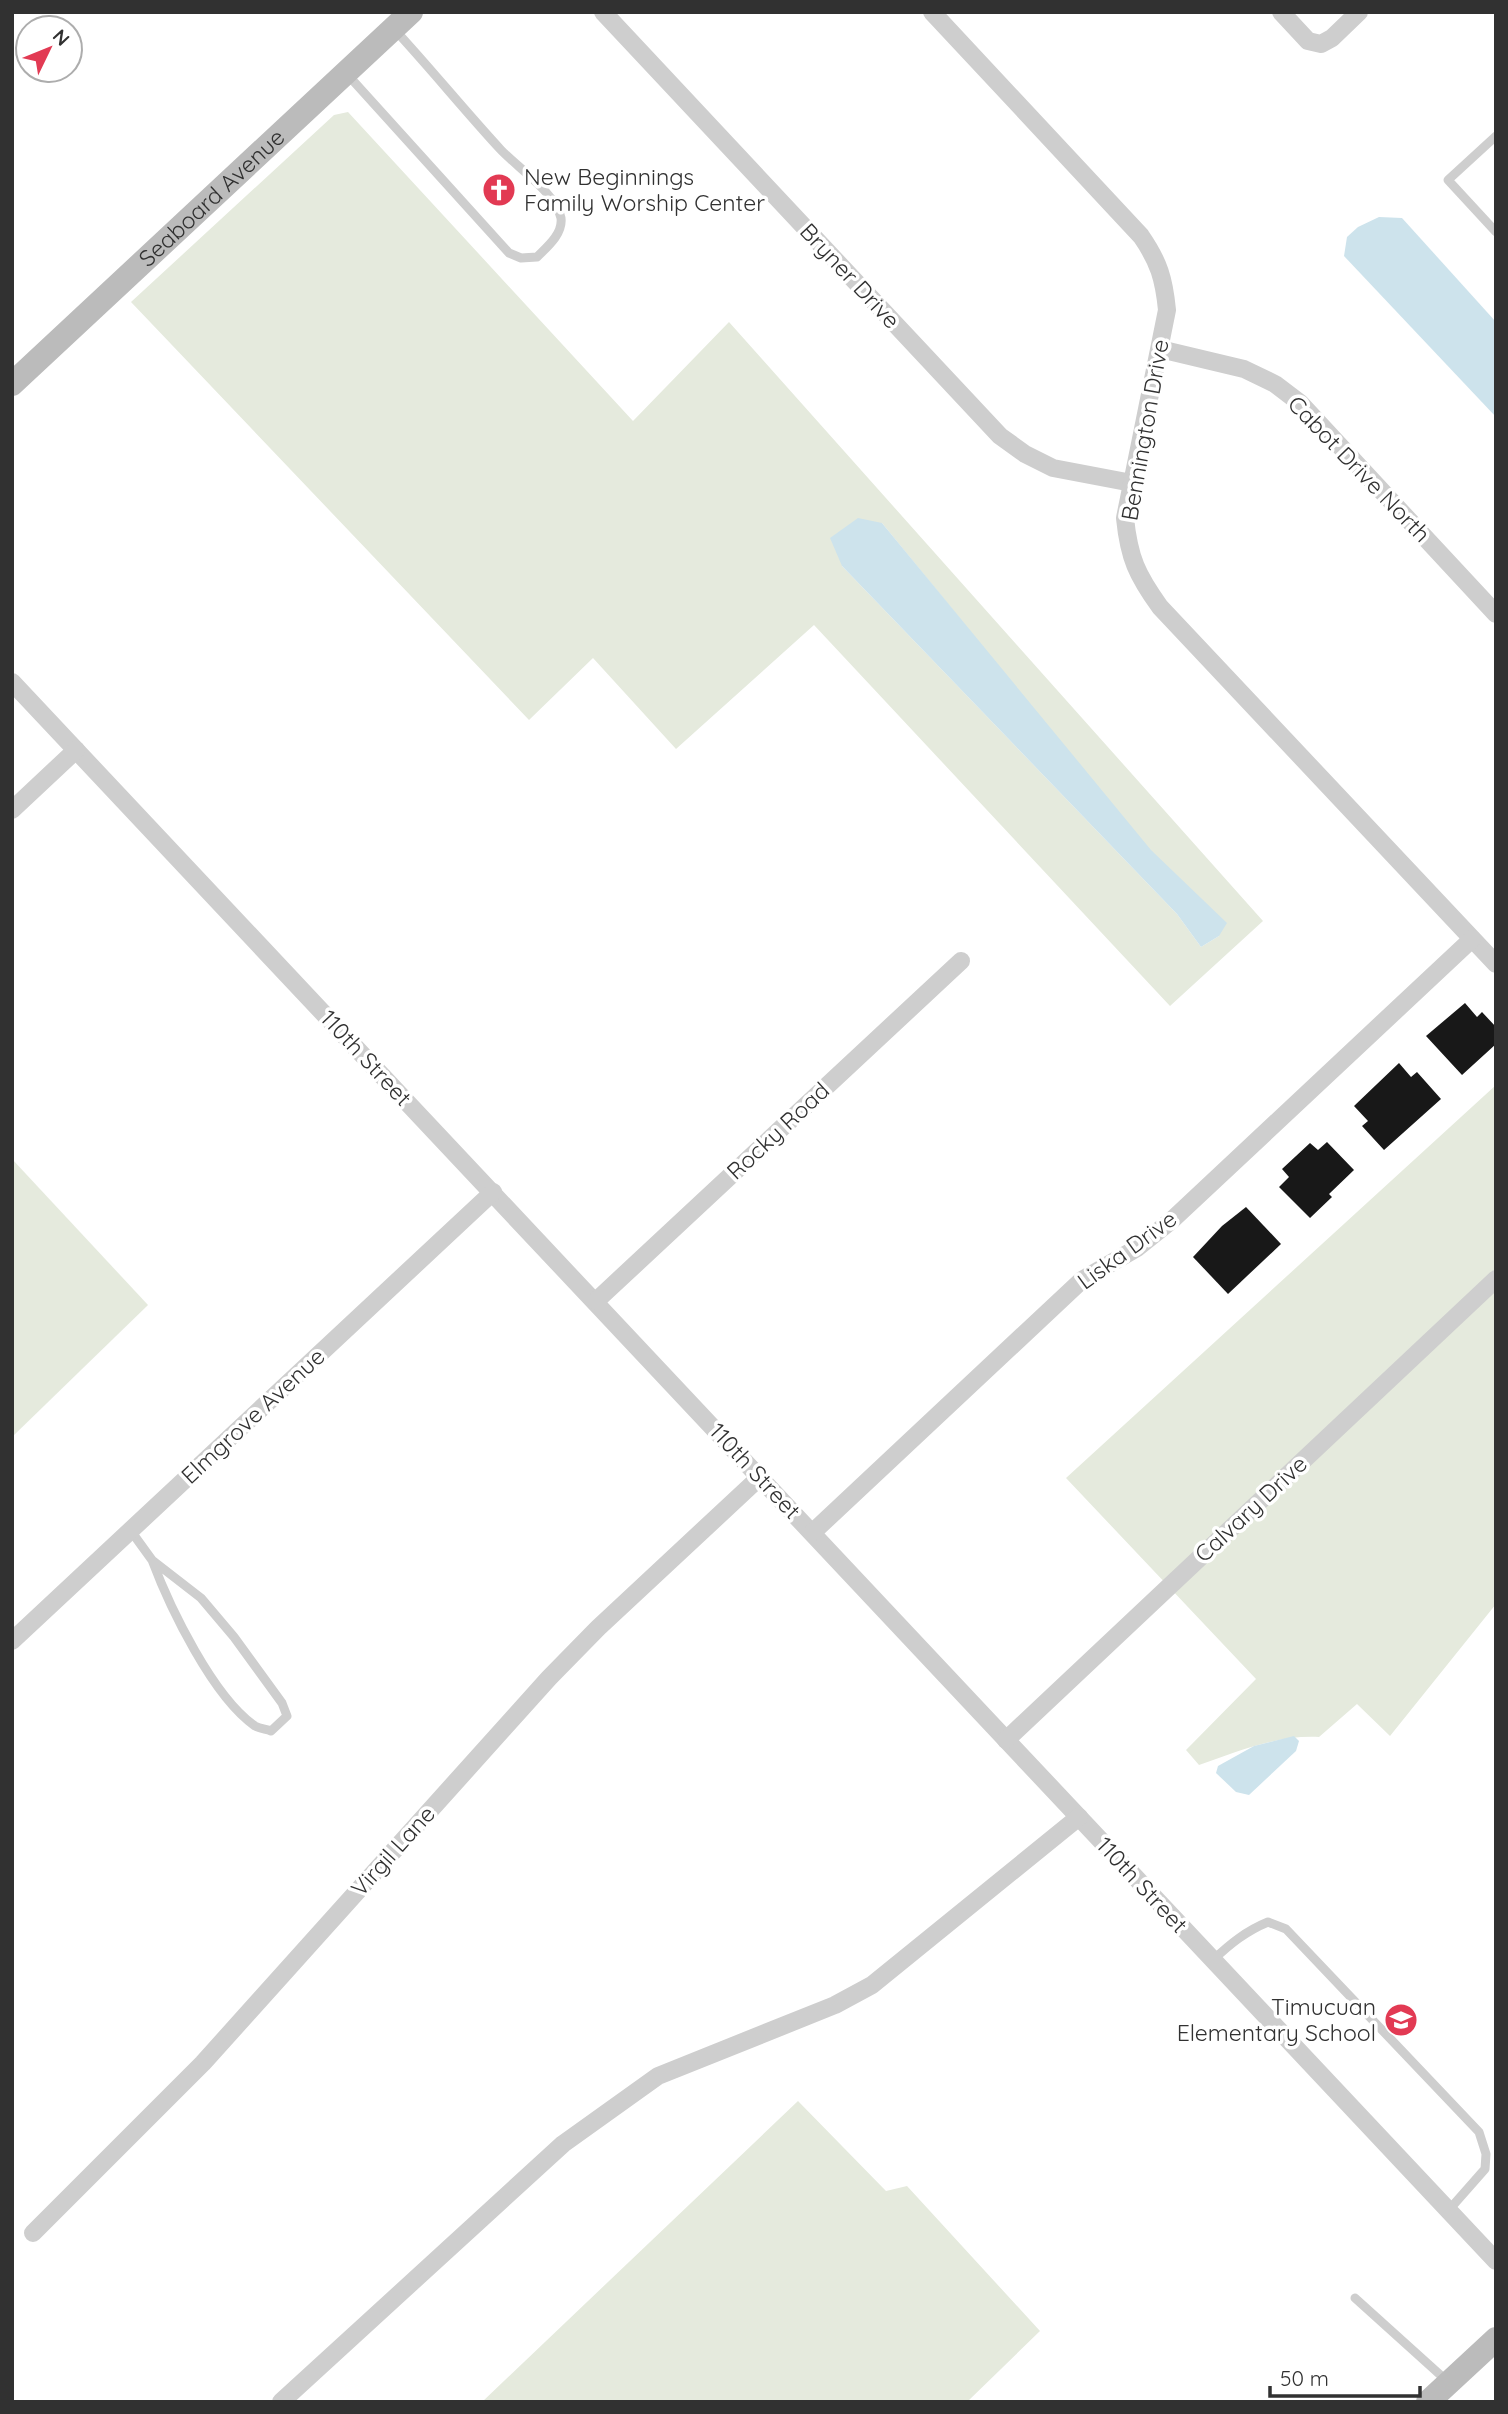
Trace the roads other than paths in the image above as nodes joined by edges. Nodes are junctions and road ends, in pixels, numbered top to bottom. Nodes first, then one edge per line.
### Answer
1 (603, 12) edge
2 (932, 12) edge
3 (1280, 12) edge
4 (1359, 12) edge
5 (405, 17) edge
6 (346, 73) junction
7 (1496, 136) edge
8 (1496, 232) edge
9 (1160, 349) junction
10 (12, 384) edge
11 (1132, 483) junction
12 (1496, 614) edge
13 (12, 682) edge
14 (76, 750) junction
15 (12, 810) edge
16 (1472, 939) junction
17 (961, 961) dead end
18 (1496, 964) edge
19 (494, 1192) junction
20 (1496, 1279) edge
21 (596, 1301) junction
22 (760, 1477) junction
23 (131, 1531) junction
24 (813, 1532) junction
25 (152, 1560) junction
26 (12, 1641) edge
27 (1006, 1740) junction
28 (1079, 1817) junction
29 (1213, 1960) junction
30 (1448, 2211) junction
31 (33, 2232) dead end
32 (1496, 2261) edge
33 (1355, 2298) dead end
34 (1496, 2339) edge
35 (1449, 2382) junction
36 (281, 2402) edge
37 (1428, 2402) edge

1 - 11 street, Bryner Drive
2 - 9 street, Bennington Drive
3 - 4 street
5 - 6 street, Seaboard Avenue
5 - 6 lane
6 - 10 street, Seaboard Avenue
7 - 8 lane
9 - 11 street, Bennington Drive
9 - 12 street, Cabot Drive North
11 - 16 street, Bennington Drive
13 - 14 street, 110th Street
14 - 15 street
14 - 19 street, 110th Street
16 - 18 street, Bennington Drive
16 - 24 street, Liska Drive
17 - 21 street, Rocky Road
19 - 21 street, 110th Street
19 - 23 street, Elmgrove Avenue
20 - 27 street, Calvary Drive
21 - 22 street, 110th Street
22 - 24 street, 110th Street
22 - 31 street, Virgil Lane
23 - 25 lane
23 - 26 street, Elmgrove Avenue
24 - 27 street, 110th Street
25 - 25 lane
27 - 28 street, 110th Street
28 - 29 street, 110th Street
28 - 36 street
29 - 30 street, 110th Street
29 - 30 lane
30 - 32 street, 110th Street
33 - 35 lane
34 - 35 street
35 - 37 street

